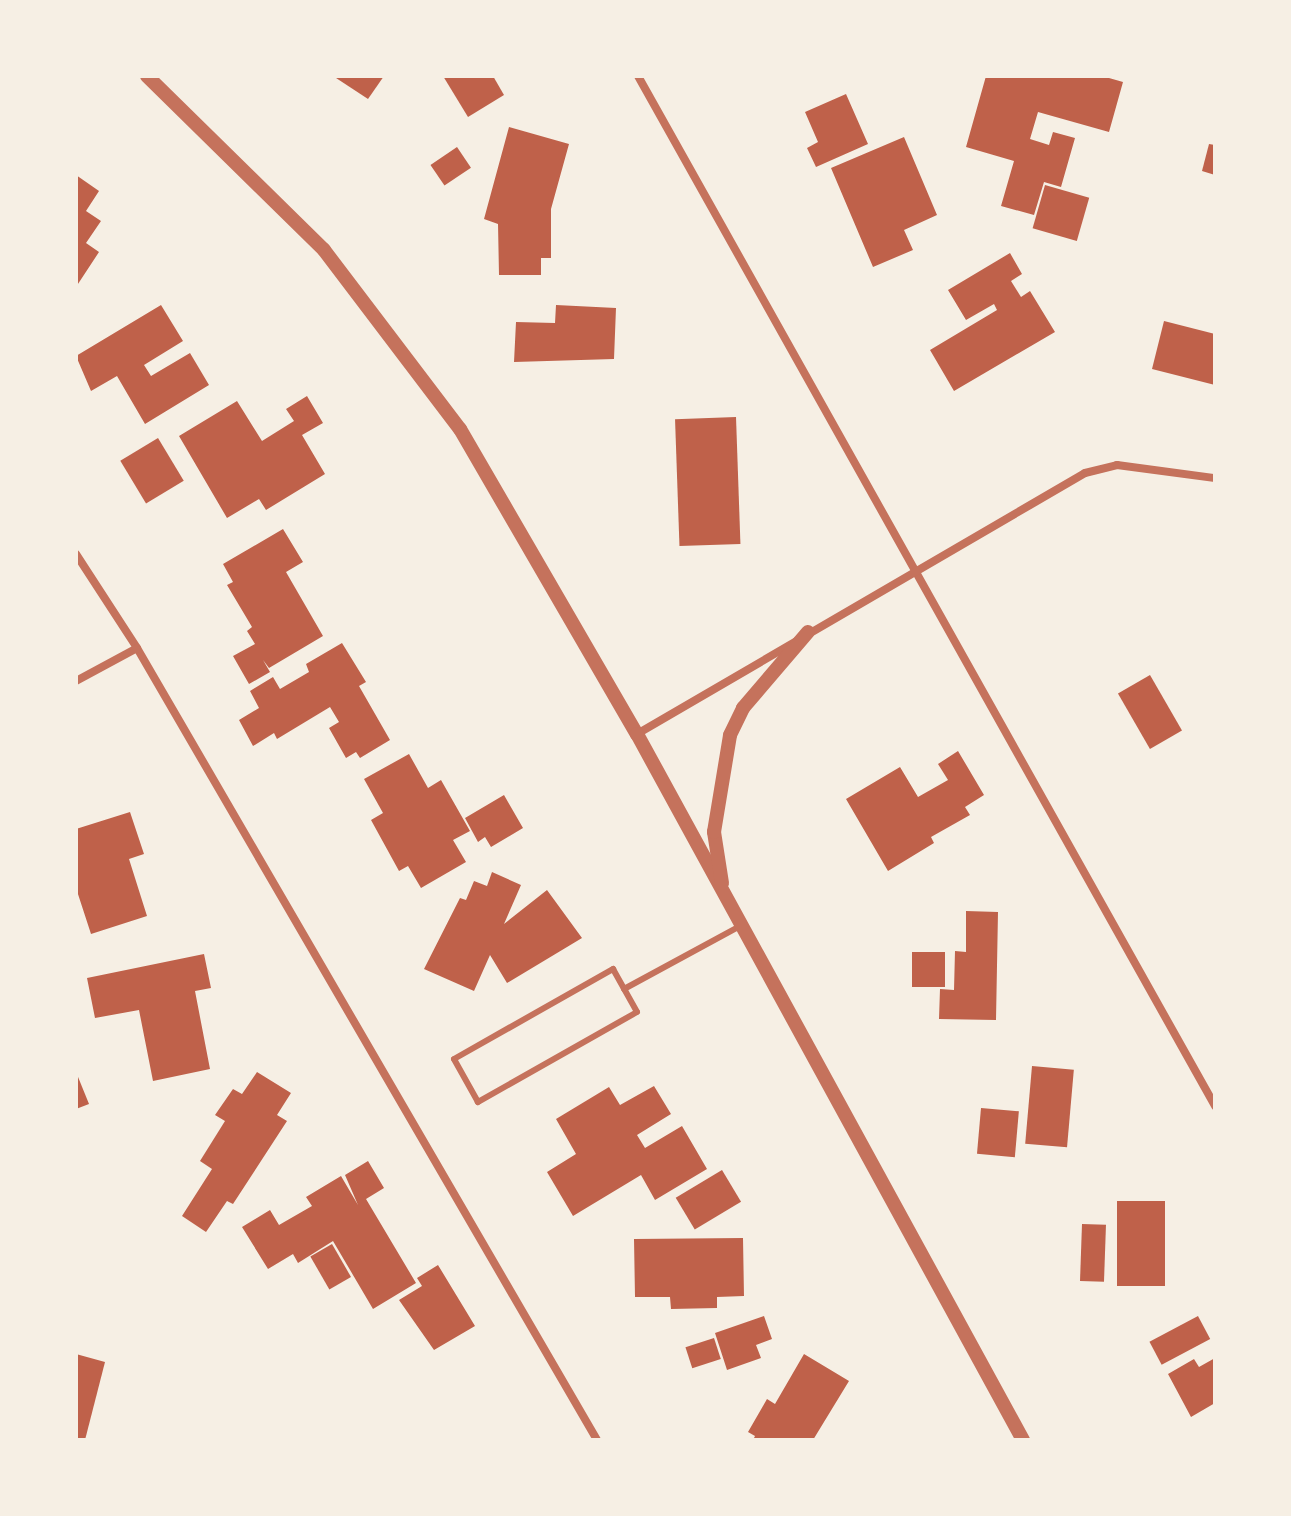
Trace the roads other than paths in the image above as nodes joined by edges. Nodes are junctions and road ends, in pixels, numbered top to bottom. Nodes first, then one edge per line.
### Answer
1 (147, 76) edge
2 (638, 76) edge
3 (1215, 478) edge
4 (76, 554) edge
5 (916, 569) junction
6 (808, 632) junction
7 (137, 648) junction
8 (76, 681) edge
9 (637, 734) junction
10 (723, 892) junction
11 (742, 925) junction
12 (624, 989) junction
13 (1215, 1106) edge
14 (597, 1440) edge
15 (1023, 1440) edge

1 - 9 street
2 - 5 street
3 - 5 street
4 - 7 street
5 - 6 street
5 - 13 street
6 - 9 street
6 - 10 street
7 - 8 street
7 - 14 street
9 - 10 street
10 - 11 street
11 - 12 lane
11 - 15 street
12 - 12 lane

